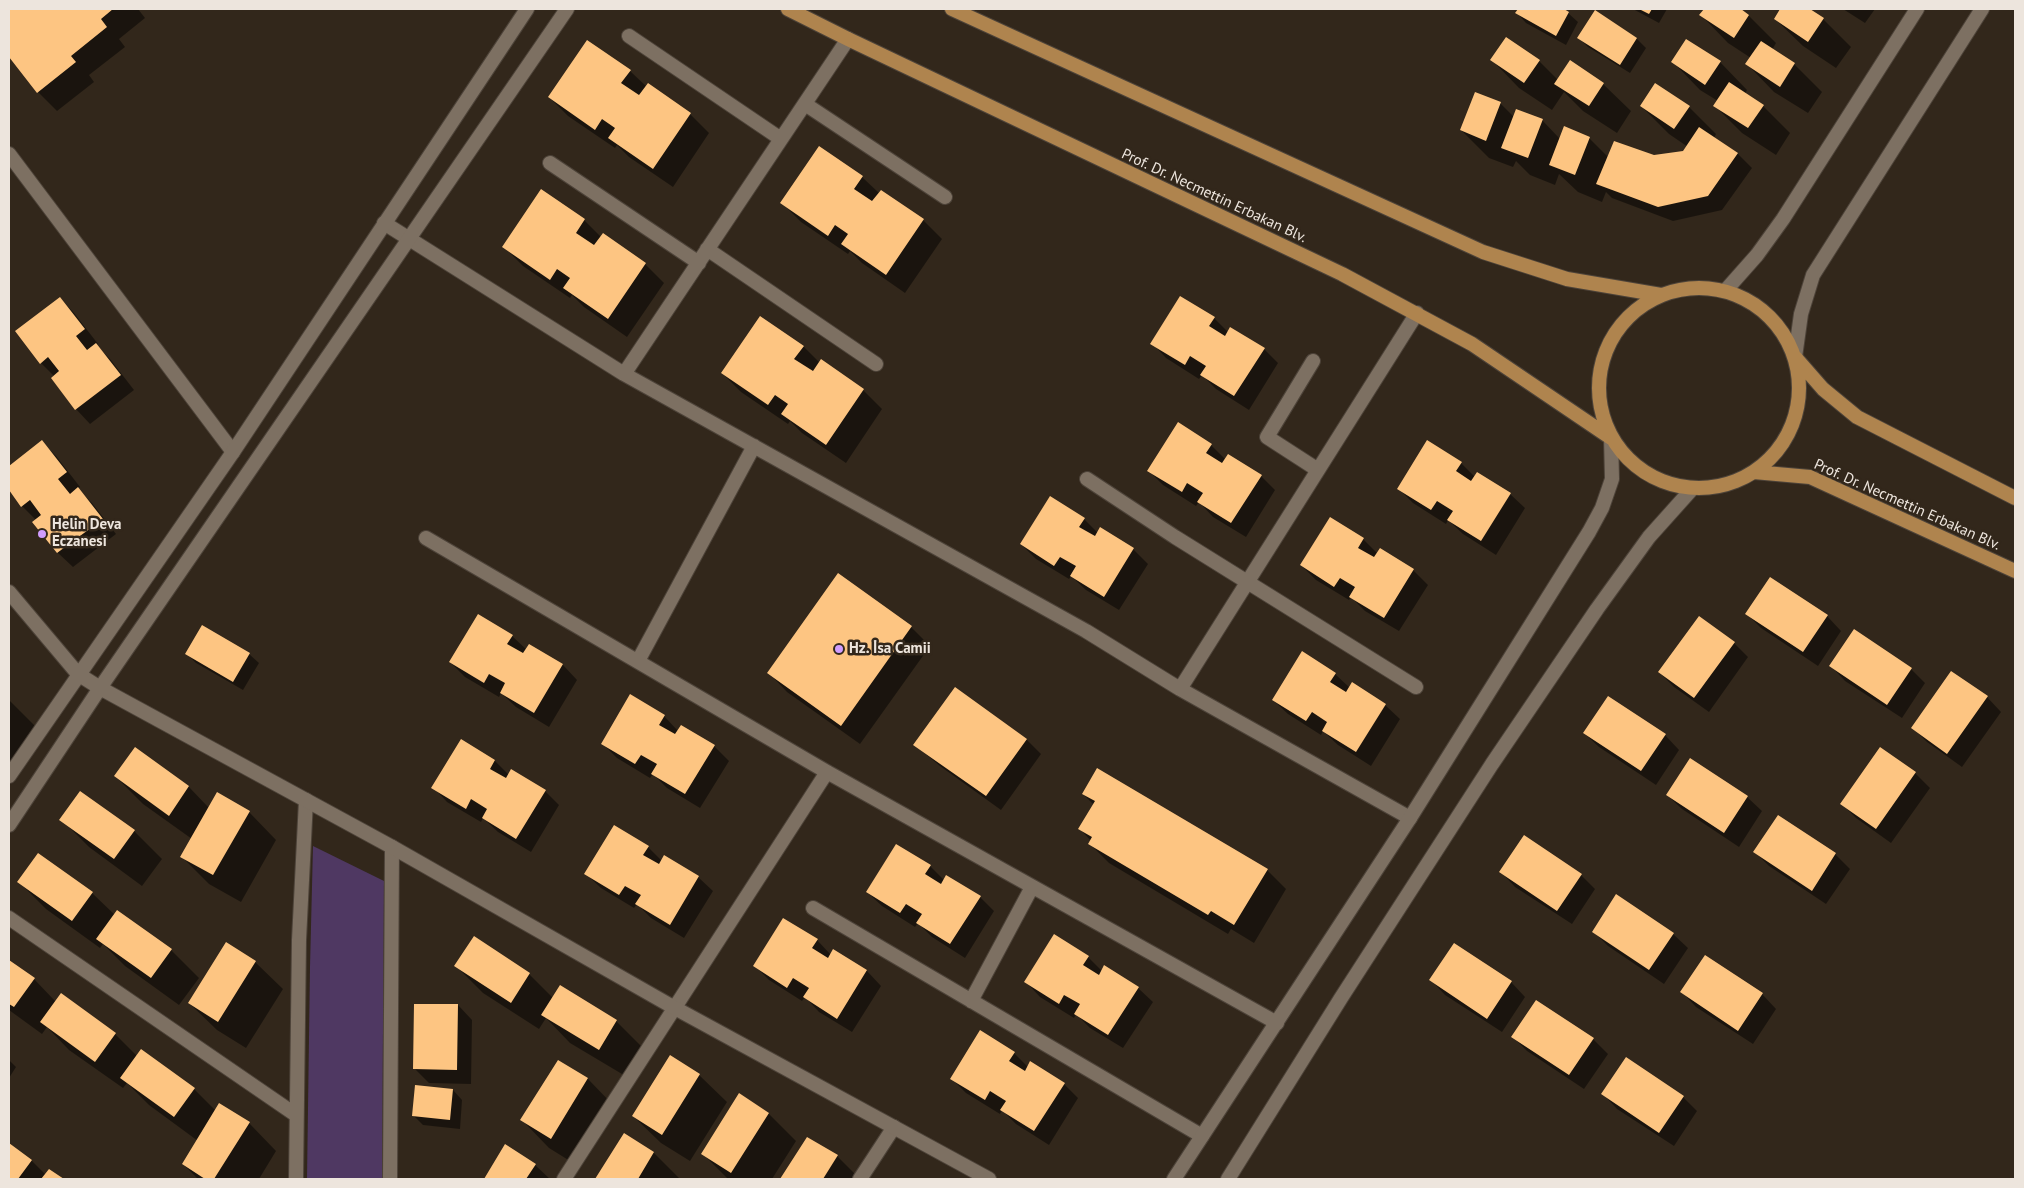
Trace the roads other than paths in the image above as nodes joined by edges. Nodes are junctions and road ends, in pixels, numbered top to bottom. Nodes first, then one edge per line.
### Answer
1 (527, 9) edge
2 (567, 9) edge
3 (788, 9) edge
4 (952, 9) edge
5 (1917, 9) edge
6 (1982, 9) edge
7 (629, 36) dead end
8 (848, 39) junction
9 (805, 104) junction
10 (782, 139) junction
11 (9, 154) edge
12 (550, 163) dead end
13 (945, 198) dead end
14 (384, 223) junction
15 (408, 239) junction
16 (707, 250) junction
17 (699, 262) junction
18 (1726, 290) junction
19 (1661, 295) junction
20 (1417, 313) junction
21 (1795, 357) junction
22 (1313, 361) dead end
23 (876, 364) dead end
24 (624, 374) junction
25 (1611, 438) junction
26 (754, 446) junction
27 (233, 452) junction
28 (1318, 470) junction
29 (1754, 472) junction
30 (1087, 479) dead end
31 (1692, 489) junction
32 (2015, 498) edge
33 (426, 538) dead end
34 (2015, 571) edge
35 (1248, 582) junction
36 (9, 592) edge
37 (638, 661) junction
38 (78, 674) junction
39 (1416, 687) dead end
40 (100, 688) junction
41 (1180, 689) junction
42 (827, 772) junction
43 (9, 776) edge
44 (306, 800) junction
45 (1410, 818) junction
46 (9, 825) edge
47 (392, 847) junction
48 (1032, 887) junction
49 (813, 908) dead end
50 (9, 918) edge
51 (971, 1001) junction
52 (673, 1007) junction
53 (1276, 1023) junction
54 (296, 1115) junction
55 (894, 1127) junction
56 (1202, 1136) junction
57 (296, 1179) edge
58 (390, 1179) edge
59 (564, 1179) edge
60 (860, 1179) edge
61 (989, 1179) edge
62 (1174, 1179) edge
63 (1228, 1179) edge

1 - 14 street
2 - 15 street
3 - 8 main road, Prof. Dr. Necmettin Erbakan Blv.
4 - 19 main road
5 - 18 street
6 - 21 street
7 - 10 street
8 - 9 street
8 - 20 main road, Prof. Dr. Necmettin Erbakan Blv.
9 - 10 street
9 - 13 street
10 - 16 street
11 - 27 street
12 - 17 street
14 - 15 street
14 - 27 street
15 - 24 street
15 - 40 street
16 - 17 street
16 - 23 street
17 - 24 street
18 - 19 main road
18 - 21 main road
19 - 25 main road
20 - 25 main road, Prof. Dr. Necmettin Erbakan Blv.
20 - 28 street
21 - 29 main road
21 - 32 main road
22 - 28 street
24 - 26 street
25 - 31 main road
25 - 45 street
26 - 37 street
26 - 41 street
27 - 38 street
28 - 35 street
29 - 31 main road
29 - 34 main road, Prof. Dr. Necmettin Erbakan Blv.
30 - 35 street
31 - 63 street
33 - 37 street
35 - 39 street
35 - 41 street
36 - 38 street
37 - 42 street
38 - 40 street
38 - 43 street
40 - 44 street
40 - 46 street
41 - 45 street
42 - 48 street
42 - 52 street
44 - 47 street
44 - 54 street
45 - 53 street
47 - 52 street
47 - 58 street
48 - 51 street
48 - 53 street
49 - 51 street
50 - 54 street
51 - 56 street
52 - 55 street
52 - 59 street
53 - 56 street
54 - 57 street
55 - 60 street
55 - 61 street
56 - 62 street

